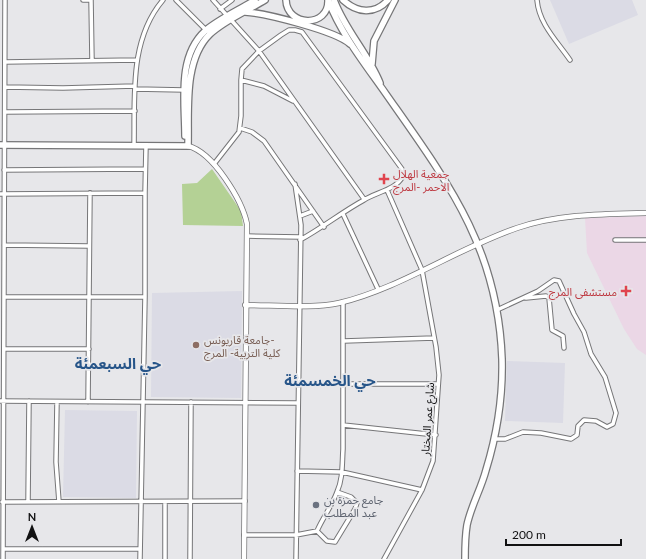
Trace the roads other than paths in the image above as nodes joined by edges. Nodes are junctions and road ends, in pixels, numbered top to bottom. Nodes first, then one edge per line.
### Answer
1 (5, 0) edge
2 (83, 0) edge
3 (91, 0) edge
4 (163, 0) edge
5 (176, 0) edge
6 (214, 0) edge
7 (232, 0) edge
8 (255, 0) edge
9 (265, 0) edge
10 (286, 0) edge
11 (328, 0) edge
12 (334, 0) edge
13 (343, 0) edge
14 (388, 0) edge
15 (395, 0) edge
16 (537, 0) edge
17 (220, 9) junction
18 (244, 12) junction
19 (229, 19) junction
20 (208, 32) junction
21 (258, 51) junction
22 (358, 53) junction
23 (0, 57) edge
24 (5, 57) junction
25 (92, 60) junction
26 (137, 60) junction
27 (570, 60) dead end
28 (5, 62) junction
29 (372, 65) junction
30 (241, 80) junction
31 (4, 87) junction
32 (135, 87) junction
33 (382, 88) junction
34 (184, 90) junction
35 (295, 102) junction
36 (135, 111) junction
37 (5, 112) junction
38 (240, 128) junction
39 (2, 145) edge
40 (134, 146) junction
41 (146, 146) junction
42 (186, 146) junction
43 (214, 164) junction
44 (4, 170) junction
45 (145, 170) junction
46 (294, 184) junction
47 (387, 190) junction
48 (90, 193) junction
49 (145, 193) junction
50 (2, 194) edge
51 (364, 199) junction
52 (313, 210) junction
53 (646, 213) edge
54 (343, 214) junction
55 (300, 216) junction
56 (2, 219) edge
57 (324, 227) junction
58 (247, 236) junction
59 (300, 239) junction
60 (615, 240) dead end
61 (646, 240) edge
62 (478, 243) junction
63 (4, 244) junction
64 (89, 246) junction
65 (422, 270) junction
66 (378, 289) junction
67 (89, 297) junction
68 (145, 297) junction
69 (4, 298) junction
70 (523, 298) junction
71 (343, 302) junction
72 (245, 305) junction
73 (299, 305) junction
74 (497, 310) junction
75 (434, 338) junction
76 (344, 341) junction
77 (564, 348) dead end
78 (4, 349) junction
79 (89, 349) junction
80 (344, 384) junction
81 (438, 384) junction
82 (2, 401) edge
83 (29, 401) junction
84 (57, 402) junction
85 (88, 402) junction
86 (143, 402) junction
87 (191, 402) junction
88 (246, 402) junction
89 (297, 403) junction
90 (343, 425) junction
91 (436, 435) junction
92 (494, 439) junction
93 (297, 472) junction
94 (342, 472) junction
95 (422, 490) junction
96 (338, 492) junction
97 (245, 501) junction
98 (2, 502) junction
99 (28, 502) junction
100 (59, 502) junction
101 (140, 502) junction
102 (165, 502) junction
103 (190, 502) junction
104 (317, 531) junction
105 (244, 535) junction
106 (296, 536) junction
107 (3, 548) junction
108 (139, 549) junction
109 (3, 559) edge
110 (140, 559) edge
111 (165, 559) edge
112 (190, 559) edge
113 (244, 559) edge
114 (296, 559) edge
115 (384, 559) edge
116 (466, 559) edge

1 - 24 street
2 - 3 street
3 - 25 street
4 - 26 street
5 - 20 street
6 - 17 street
7 - 17 street
8 - 19 main road
9 - 18 main road
10 - 11 main road
11 - 22 main road
12 - 29 main road
13 - 14 main road
15 - 29 main road
16 - 27 street
17 - 19 street
18 - 19 main road
18 - 22 main road
19 - 20 main road
19 - 21 street
20 - 34 main road
20 - 42 main road
21 - 30 street
21 - 35 street
21 - 47 street
22 - 33 main road
23 - 24 street
24 - 28 street
25 - 26 street
25 - 28 street
26 - 32 street
28 - 31 street
29 - 33 main road
30 - 35 street
30 - 38 street
31 - 32 street
31 - 37 street
32 - 34 street
32 - 36 street
33 - 62 main road
34 - 42 main road
35 - 51 street
36 - 37 street
36 - 40 street
37 - 39 street
38 - 43 street
38 - 46 street
39 - 40 main road
39 - 44 street
40 - 41 main road
41 - 42 main road
41 - 45 street
42 - 43 street
43 - 58 street
44 - 45 street
44 - 50 street
45 - 49 street
46 - 52 street
46 - 55 street
47 - 51 street
47 - 65 street, شارع عمر المختار
48 - 49 street
48 - 50 street
48 - 64 street
49 - 68 street
50 - 56 street
51 - 54 street
52 - 55 street
52 - 57 street
53 - 62 street
54 - 57 street
54 - 66 street
55 - 59 street
56 - 63 street
57 - 59 street
58 - 59 street
58 - 72 street
59 - 73 street
60 - 61 street
62 - 65 street
62 - 74 main road
63 - 64 street
63 - 69 street
64 - 67 street
65 - 66 street
65 - 75 street, شارع عمر المختار
66 - 71 street
67 - 68 street
67 - 69 street
67 - 79 street
68 - 86 street
69 - 78 street
70 - 74 street
70 - 77 street
70 - 92 street
71 - 73 street
71 - 76 street
72 - 73 street
72 - 88 street
73 - 89 street
74 - 92 main road
75 - 76 street
75 - 81 street, شارع عمر المختار
76 - 80 street
78 - 79 street
78 - 82 street
79 - 85 street
80 - 81 street
80 - 90 street
81 - 91 street, شارع عمر المختار
82 - 83 street
82 - 98 street
83 - 84 street
83 - 99 street
84 - 85 street
84 - 100 street
85 - 86 street
86 - 87 street
86 - 101 street
87 - 88 street
87 - 103 street
88 - 89 street
88 - 97 street
89 - 93 street
90 - 91 street
90 - 94 street
91 - 95 street, شارع عمر المختار
92 - 116 main road
93 - 94 street
93 - 106 street
94 - 95 street
94 - 96 street
95 - 115 street, شارع عمر المختار
96 - 104 street
96 - 104 street
97 - 103 street
97 - 105 street
98 - 99 street
98 - 107 street
99 - 100 street
100 - 101 street
101 - 102 street
101 - 108 street
102 - 103 street
102 - 111 street
103 - 112 street
104 - 106 street
105 - 106 street
105 - 113 street
106 - 114 street
107 - 108 street
107 - 109 street
108 - 110 street

